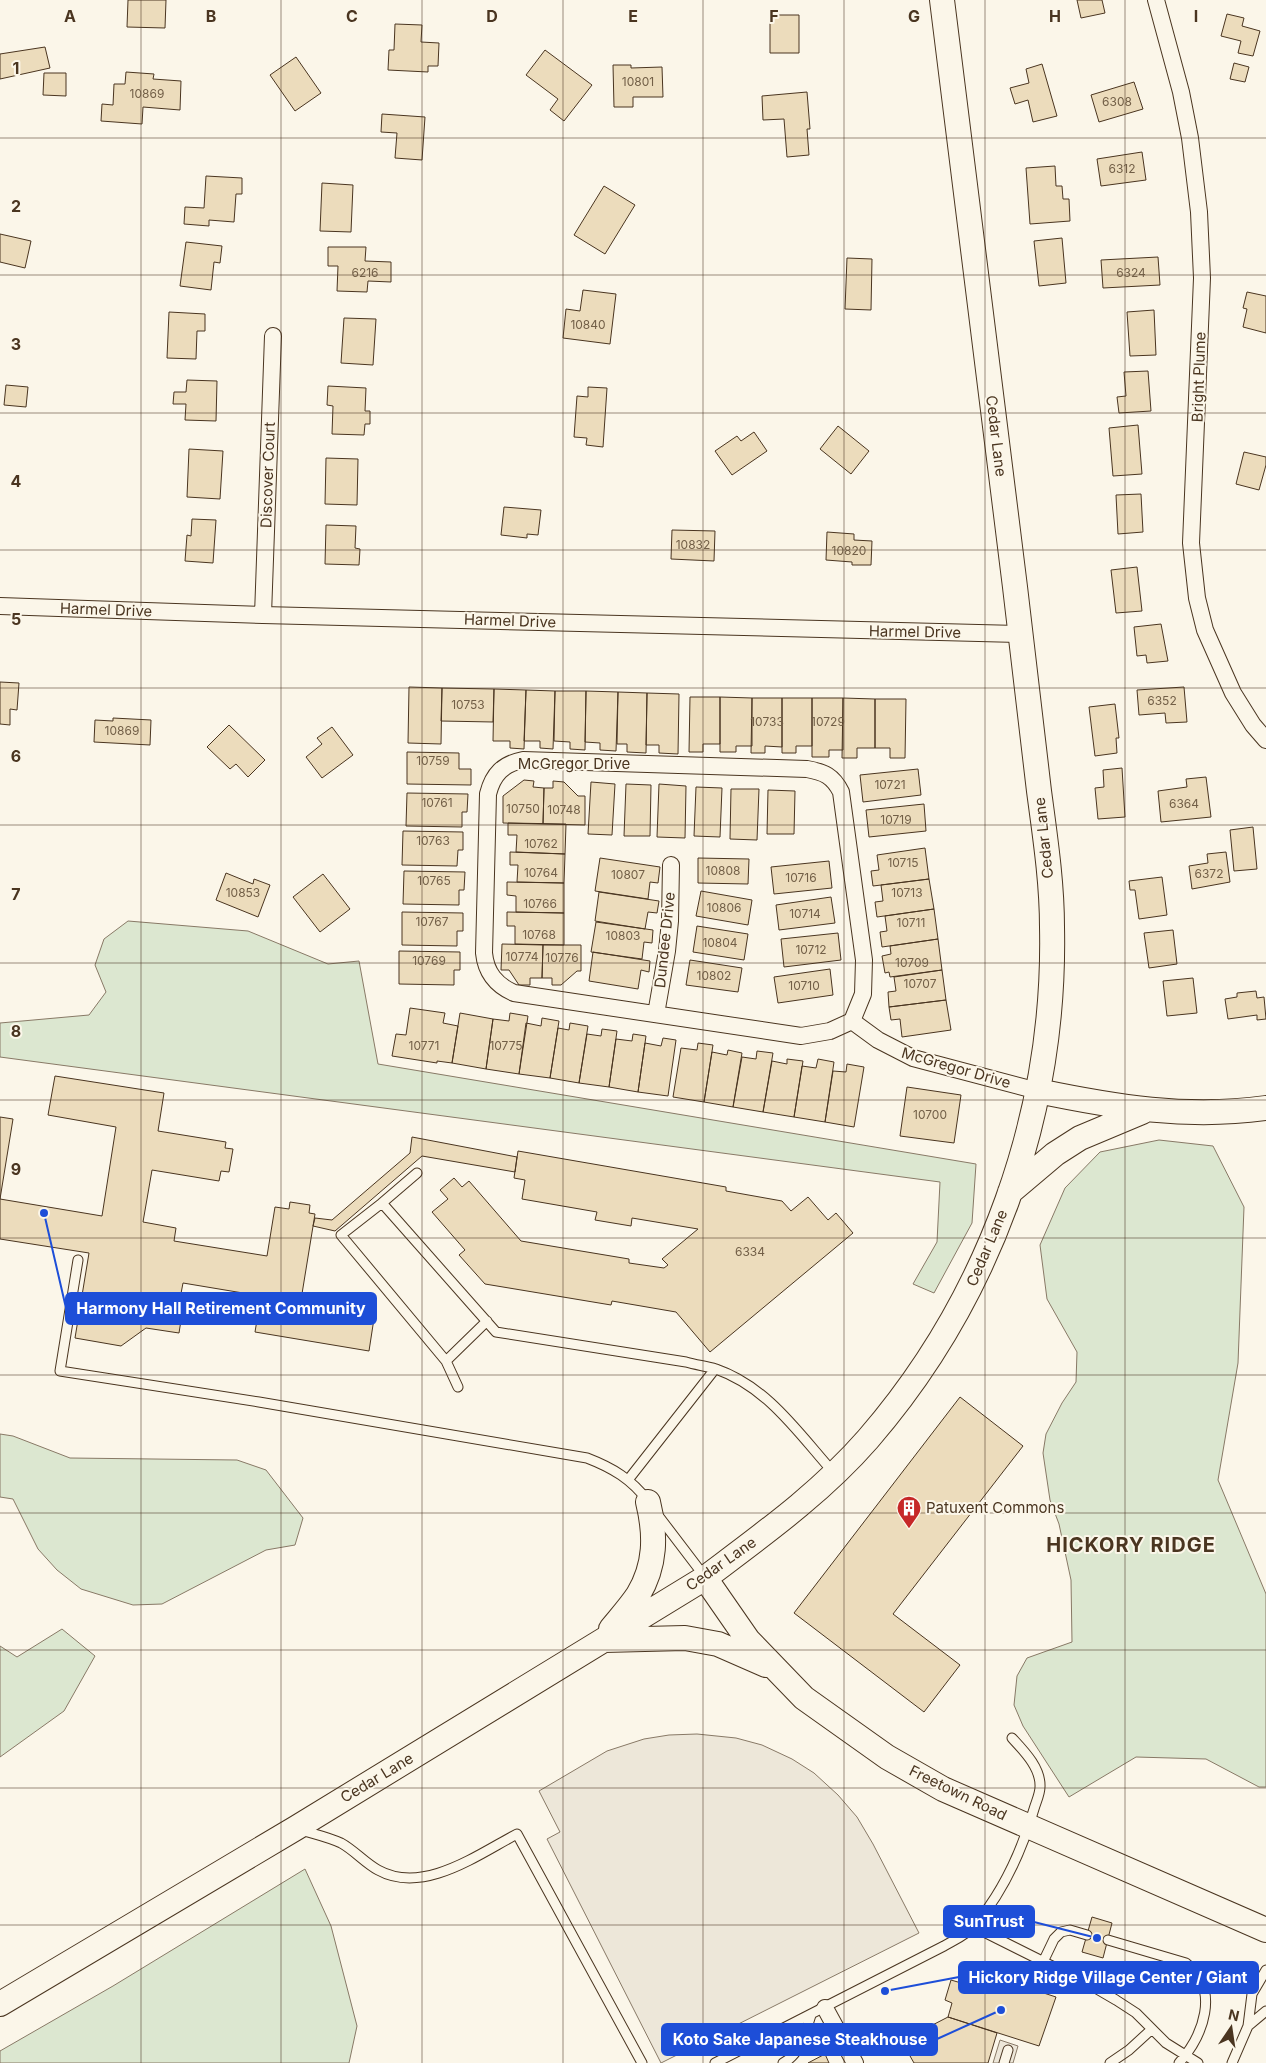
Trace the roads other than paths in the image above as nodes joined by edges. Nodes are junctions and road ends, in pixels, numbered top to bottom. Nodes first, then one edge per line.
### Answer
1 (942, 0) edge
2 (1156, 0) edge
3 (273, 336) dead end
4 (0, 606) edge
5 (263, 615) junction
6 (1021, 634) junction
7 (1266, 740) edge
8 (671, 865) dead end
9 (656, 1014) junction
10 (852, 1021) junction
11 (1038, 1091) junction
12 (1266, 1108) edge
13 (1146, 1111) junction
14 (417, 1173) dead end
15 (1010, 1192) junction
16 (382, 1203) junction
17 (78, 1260) dead end
18 (487, 1321) junction
19 (446, 1361) junction
20 (715, 1369) junction
21 (458, 1387) dead end
22 (834, 1473) junction
23 (628, 1480) junction
24 (648, 1502) junction
25 (705, 1578) junction
26 (603, 1640) junction
27 (776, 1669) junction
28 (1012, 1738) dead end
29 (1029, 1827) junction
30 (296, 1828) junction
31 (974, 1927) junction
32 (1266, 1930) edge
33 (1087, 1935) dead end
34 (1108, 1940) dead end
35 (1043, 1962) junction
36 (1266, 1970) edge
37 (0, 2004) edge
38 (818, 2011) junction
39 (1266, 2011) edge
40 (1248, 2026) junction
41 (1152, 2029) junction
42 (1008, 2050) dead end
43 (1182, 2060) edge
44 (642, 2063) edge
45 (715, 2063) edge
46 (783, 2063) edge
47 (855, 2063) edge
48 (1004, 2063) edge
49 (1110, 2063) edge
50 (1198, 2063) edge
51 (1232, 2063) edge

1 - 6 main road, Cedar Lane
2 - 7 street, Bright Plume
3 - 5 street, Discover Court
4 - 5 street, Harmel Drive
5 - 6 street, Harmel Drive
6 - 11 main road, Cedar Lane
8 - 9 street, Dundee Drive
9 - 10 street, McGregor Drive
9 - 10 street, McGregor Drive
10 - 11 street, McGregor Drive
11 - 13 main road
11 - 15 main road, Cedar Lane
12 - 13 main road
13 - 15 main road
14 - 16 lane
15 - 22 main road, Cedar Lane
16 - 18 lane
16 - 19 lane
17 - 23 lane
18 - 19 lane
18 - 20 lane
19 - 21 lane
20 - 22 lane
20 - 23 lane
22 - 25 main road, Cedar Lane
23 - 24 lane
24 - 25 lane
24 - 26 main road
25 - 26 main road, Cedar Lane
25 - 27 main road, Freetown Road
26 - 27 main road
26 - 30 main road, Cedar Lane
27 - 29 main road, Freetown Road
28 - 29 lane
29 - 31 lane
29 - 32 main road, Freetown Road
30 - 37 main road, Cedar Lane
30 - 44 lane
31 - 35 lane
31 - 38 lane
33 - 35 lane
34 - 43 lane
35 - 41 lane
36 - 40 lane
38 - 45 lane
38 - 46 lane
38 - 47 street
39 - 40 lane
40 - 51 lane
41 - 43 lane
41 - 49 lane
42 - 48 lane
43 - 50 lane

